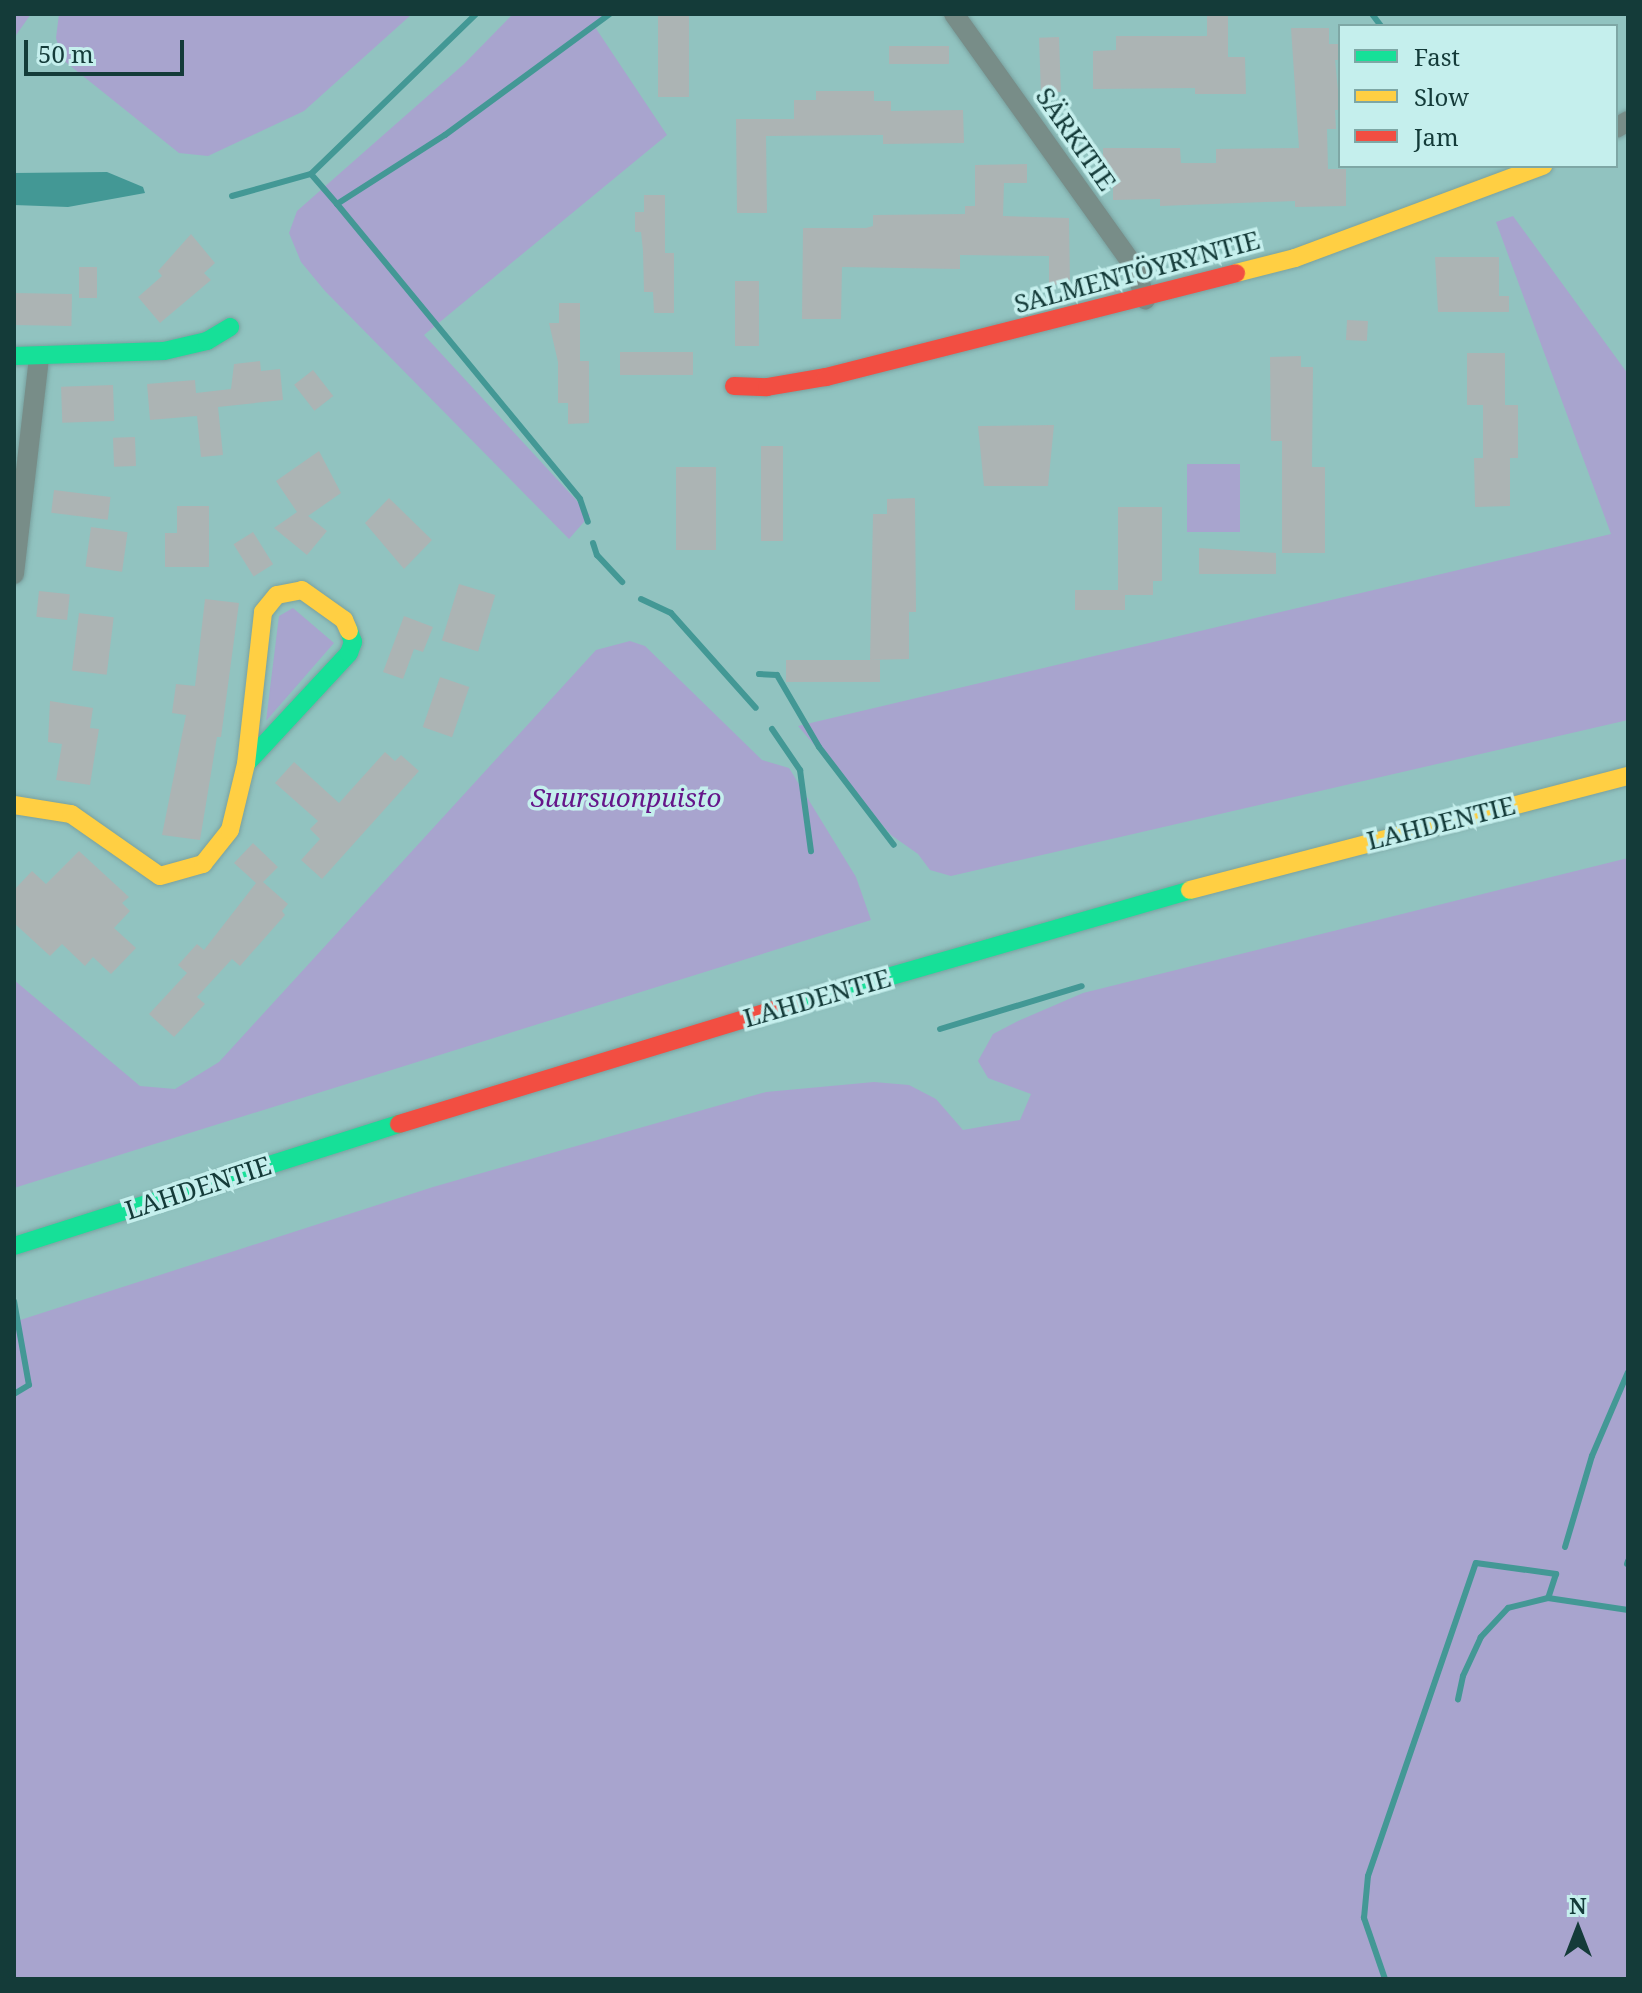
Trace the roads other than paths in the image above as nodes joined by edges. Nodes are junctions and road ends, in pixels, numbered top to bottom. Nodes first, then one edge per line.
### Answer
1 (954, 14) edge
2 (1538, 168) edge
3 (1145, 299) junction
4 (230, 327) dead end
5 (14, 356) edge
6 (39, 357) junction
7 (734, 386) dead end
8 (14, 574) edge
9 (246, 764) junction
10 (1628, 776) edge
11 (14, 805) edge
12 (14, 1246) edge

1 - 3 street, SÄRKITIE
2 - 3 main road, SALMENTÖYRYNTIE
3 - 7 main road, SALMENTÖYRYNTIE
4 - 6 main road
5 - 6 main road
6 - 8 street
9 - 9 main road
9 - 11 main road
10 - 12 main road, LAHDENTIE

